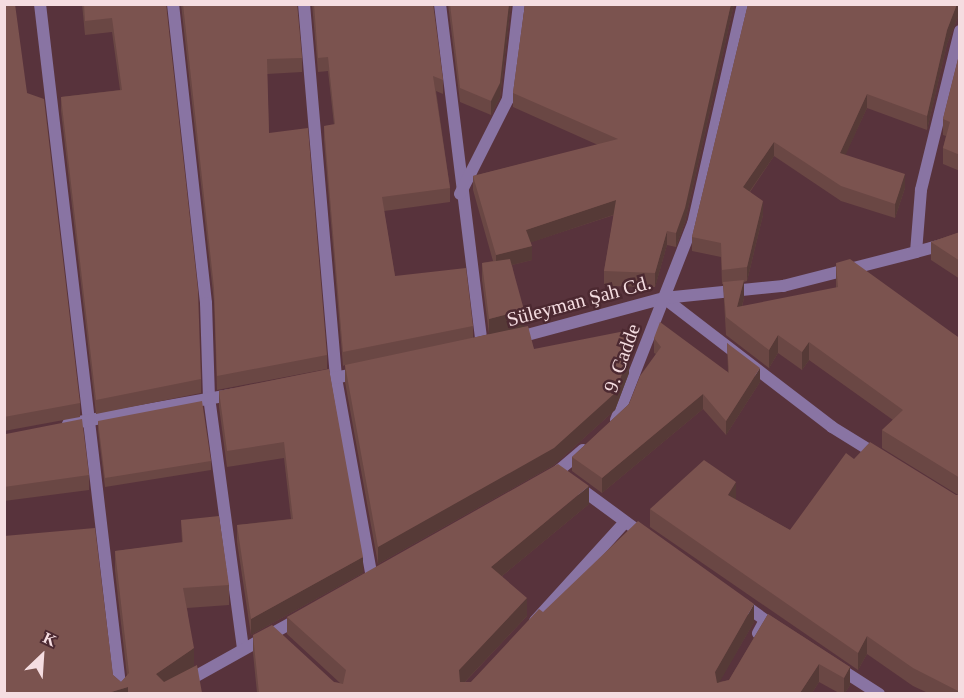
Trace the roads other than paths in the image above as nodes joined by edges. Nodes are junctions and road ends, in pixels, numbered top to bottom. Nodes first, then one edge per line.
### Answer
1 (40, 4) edge
2 (173, 4) edge
3 (304, 4) edge
4 (440, 4) edge
5 (519, 4) edge
6 (743, 4) edge
7 (960, 31) edge
8 (460, 194) junction
9 (960, 240) edge
10 (916, 252) junction
11 (664, 298) junction
12 (372, 370) edge
13 (336, 378) junction
14 (302, 384) edge
15 (244, 392) edge
16 (209, 397) junction
17 (86, 420) junction
18 (56, 428) edge
19 (891, 463) edge
20 (559, 472) junction
21 (538, 484) edge
22 (626, 522) junction
23 (653, 542) edge
24 (355, 588) edge
25 (728, 594) edge
26 (310, 613) edge
27 (527, 629) edge
28 (749, 648) edge
29 (243, 649) junction
30 (822, 657) edge
31 (121, 693) edge
32 (164, 693) edge
33 (879, 693) edge

1 - 17 street
2 - 16 street
3 - 13 street
4 - 8 street
5 - 8 street
6 - 11 street, 9. Cadde
7 - 10 street
8 - 11 street, Süleyman Şah Cd.
9 - 10 street, Süleyman Şah Cd.
10 - 11 street, Süleyman Şah Cd.
11 - 19 street
11 - 20 street, 9. Cadde
12 - 13 street
13 - 14 street
13 - 24 street
15 - 16 street
16 - 17 street
16 - 29 street
17 - 18 street
17 - 31 street
20 - 21 street, 9. Cadde
20 - 22 street
22 - 23 street
22 - 27 street
25 - 28 street
26 - 29 street
29 - 32 street
30 - 33 street

